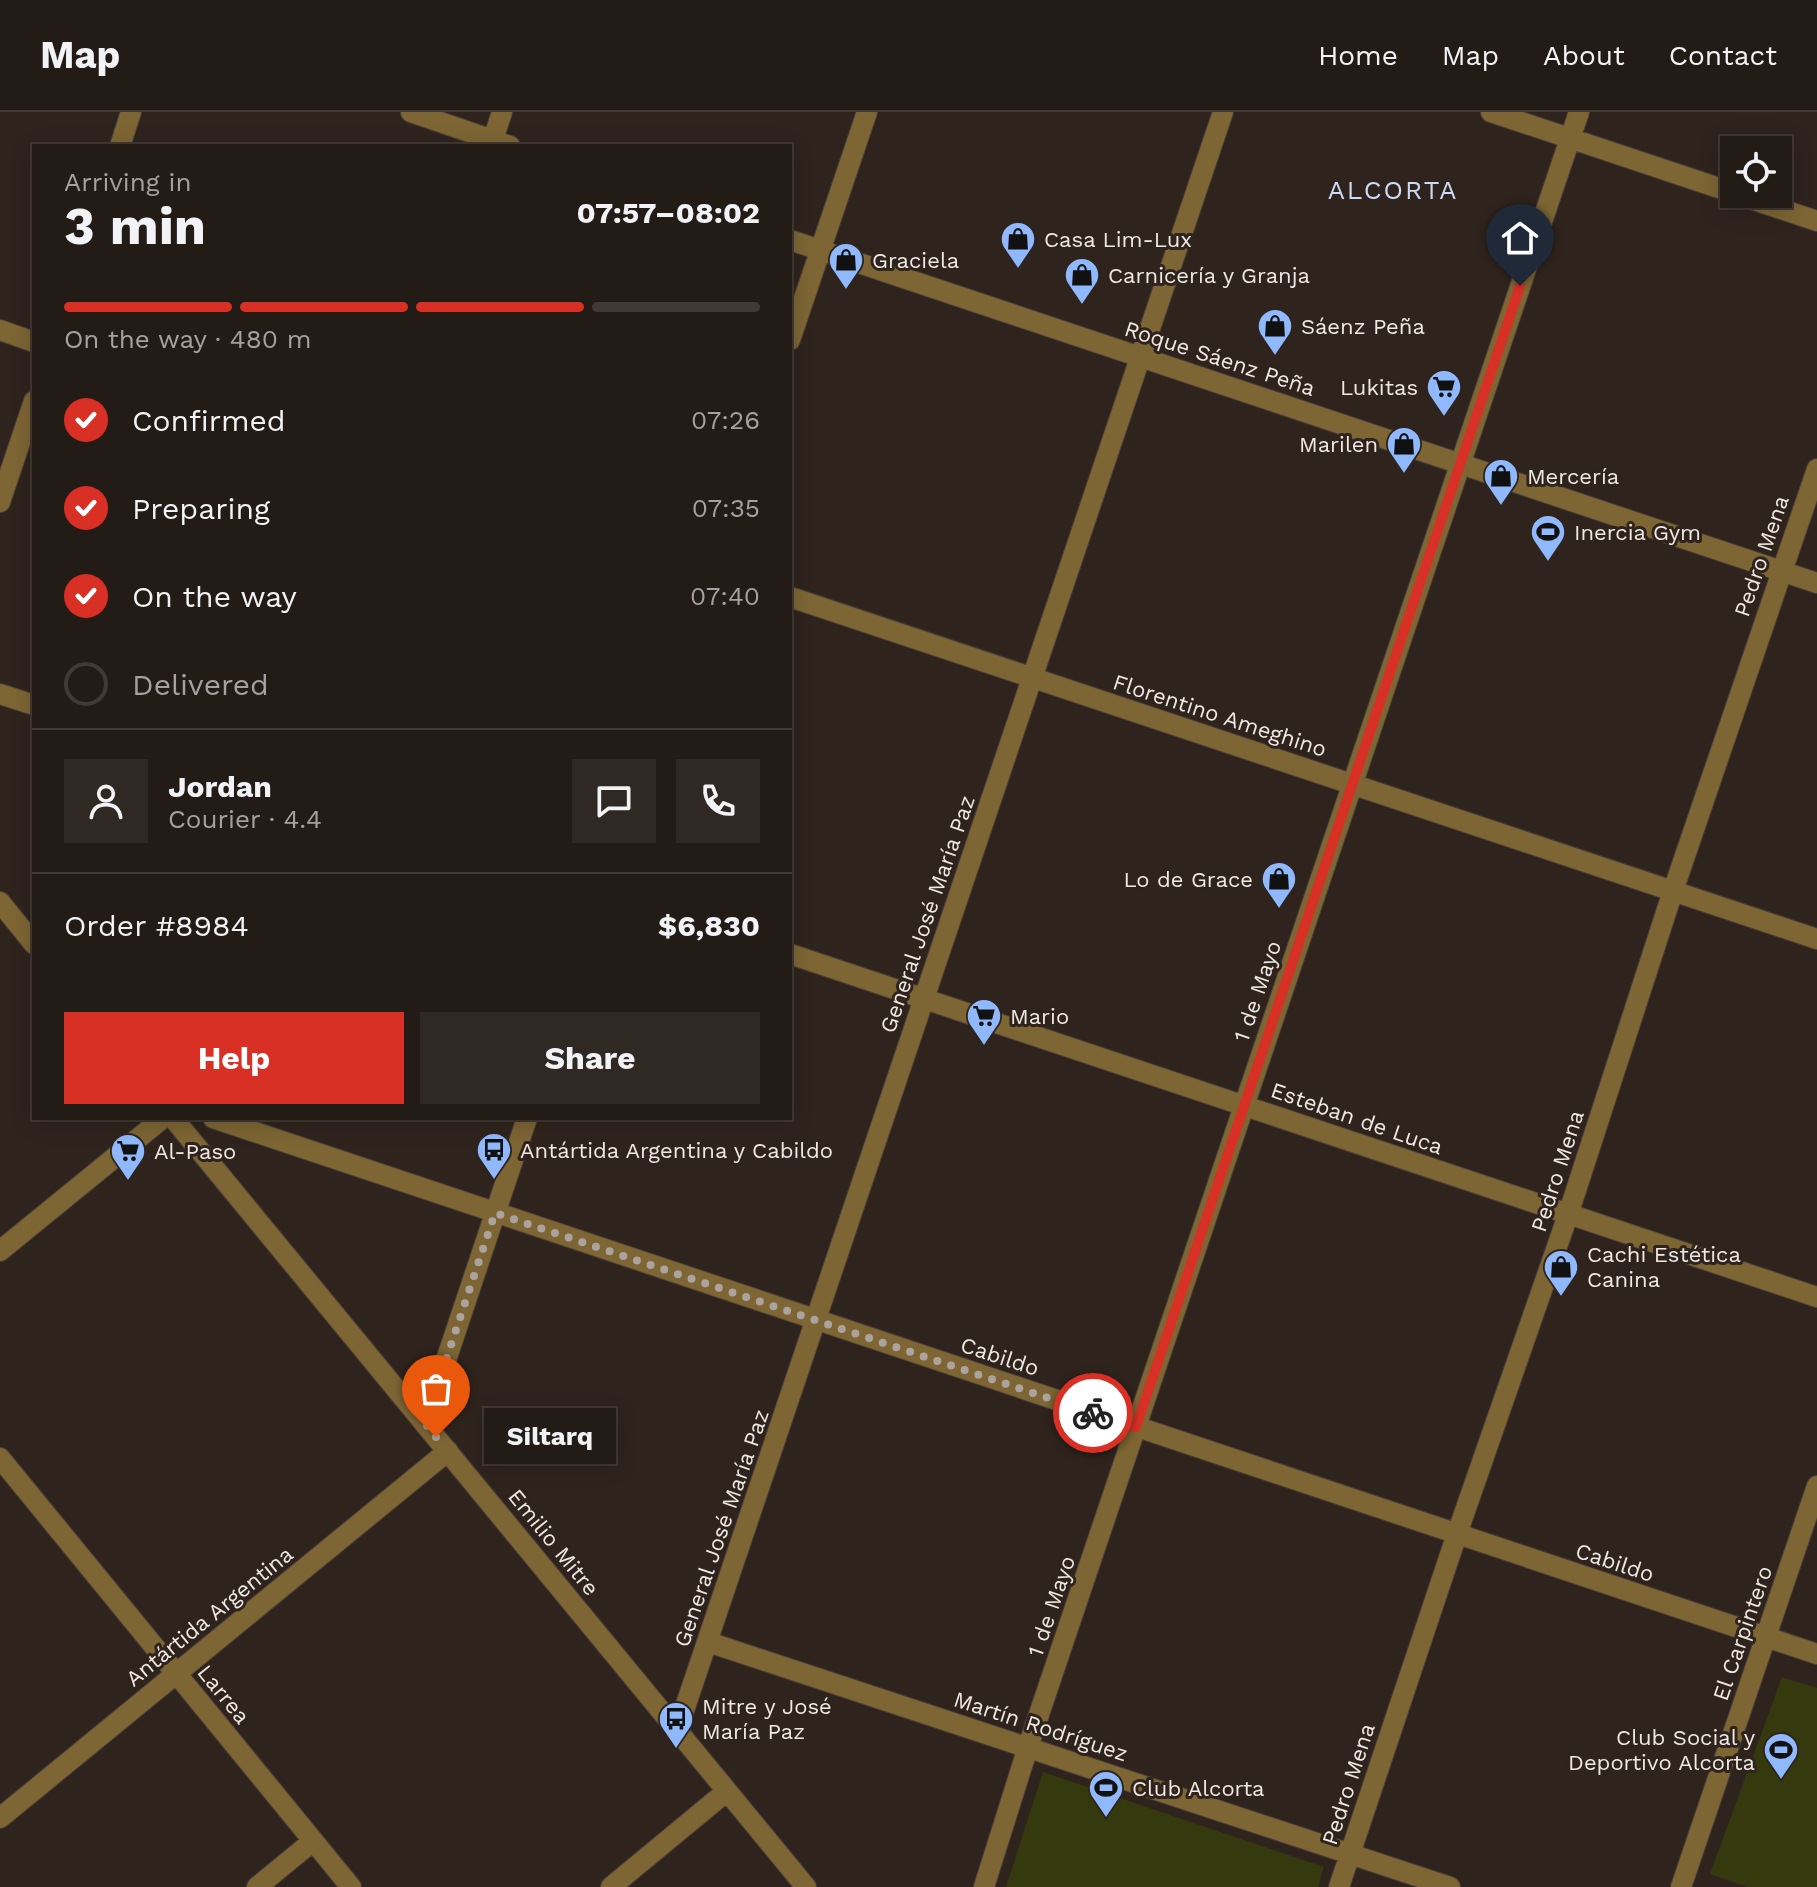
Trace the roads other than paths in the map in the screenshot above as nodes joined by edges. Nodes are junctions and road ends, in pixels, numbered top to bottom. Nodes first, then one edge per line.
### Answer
1 (131, 112) edge
2 (411, 112) edge
3 (502, 112) edge
4 (867, 112) edge
5 (1223, 112) edge
6 (1491, 112) edge
7 (1579, 112) edge
8 (1570, 138) junction
9 (121, 144) edge
10 (498, 144) edge
11 (1720, 189) edge
12 (1778, 208) edge
13 (1817, 221) edge
14 (792, 241) edge
15 (821, 250) junction
16 (0, 330) edge
17 (792, 334) edge
18 (32, 341) edge
19 (1140, 357) junction
20 (32, 407) edge
21 (1461, 463) junction
22 (1817, 469) edge
23 (0, 502) edge
24 (1781, 570) junction
25 (1817, 583) edge
26 (792, 598) edge
27 (1032, 677) junction
28 (0, 694) edge
29 (32, 704) edge
30 (1353, 784) junction
31 (1673, 891) junction
32 (0, 902) edge
33 (1817, 939) edge
34 (32, 942) edge
35 (792, 955) edge
36 (924, 999) junction
37 (1244, 1105) junction
38 (161, 1120) edge
39 (175, 1120) edge
40 (219, 1120) edge
41 (526, 1120) edge
42 (495, 1213) junction
43 (1568, 1215) junction
44 (0, 1251) edge
45 (1817, 1297) edge
46 (816, 1320) junction
47 (425, 1423) junction
48 (1136, 1427) junction
49 (448, 1451) junction
50 (0, 1458) edge
51 (1817, 1486) edge
52 (1457, 1534) junction
53 (1766, 1637) junction
54 (708, 1642) junction
55 (1817, 1654) edge
56 (177, 1674) junction
57 (677, 1731) junction
58 (1028, 1747) junction
59 (727, 1791) junction
60 (0, 1818) edge
61 (313, 1841) junction
62 (1350, 1854) junction
63 (257, 1887) edge
64 (351, 1887) edge
65 (611, 1887) edge
66 (806, 1887) edge
67 (984, 1887) edge
68 (1339, 1887) edge
69 (1450, 1887) edge
70 (1681, 1887) edge

1 - 9 street
2 - 10 street
3 - 10 street
4 - 15 street
5 - 19 street, General José María Paz
6 - 8 street
7 - 8 street, 1 de Mayo
8 - 11 street
8 - 21 street, 1 de Mayo
12 - 13 street
14 - 15 street, Roque Sáenz Peña
15 - 17 street
15 - 19 street, Roque Sáenz Peña
16 - 18 street
19 - 21 street, Roque Sáenz Peña
19 - 27 street, General José María Paz
20 - 23 street
21 - 24 street, Roque Sáenz Peña
21 - 30 street, 1 de Mayo
22 - 24 street, Pedro Mena
24 - 25 street, Roque Sáenz Peña
24 - 31 street, Pedro Mena
26 - 27 street, Florentino Ameghino
27 - 30 street, Florentino Ameghino
27 - 36 street, General José María Paz
28 - 29 street
30 - 31 street, Florentino Ameghino
30 - 37 street, 1 de Mayo
31 - 33 street, Florentino Ameghino
31 - 43 street, Pedro Mena
32 - 34 street
35 - 36 street, Esteban de Luca
36 - 37 street, Esteban de Luca
36 - 46 street, General José María Paz
37 - 43 street, Esteban de Luca
37 - 48 street, 1 de Mayo
38 - 44 street
39 - 47 street, Emilio Mitre
40 - 42 street, Cabildo
41 - 42 street
42 - 46 street, Cabildo
42 - 47 street
43 - 45 street, Esteban de Luca
43 - 52 street, Pedro Mena
46 - 48 street, Cabildo
46 - 54 street, General José María Paz
47 - 49 street, Emilio Mitre
48 - 52 street, Cabildo
48 - 58 street, 1 de Mayo
49 - 56 street, Antártida Argentina
49 - 57 street, Emilio Mitre
50 - 56 street, Larrea
51 - 53 street, El Carpintero
52 - 53 street, Cabildo
52 - 62 street, Pedro Mena
53 - 55 street, Cabildo
53 - 70 street, El Carpintero
54 - 57 street, General José María Paz
54 - 58 street, Martín Rodríguez
56 - 60 street, Antártida Argentina
56 - 61 street, Larrea
57 - 59 street, Emilio Mitre
58 - 62 street, Martín Rodríguez
58 - 67 street, 1 de Mayo
59 - 65 street
59 - 66 street, Emilio Mitre
61 - 63 street
61 - 64 street, Larrea
62 - 68 street, Pedro Mena
62 - 69 street, Martín Rodríguez

